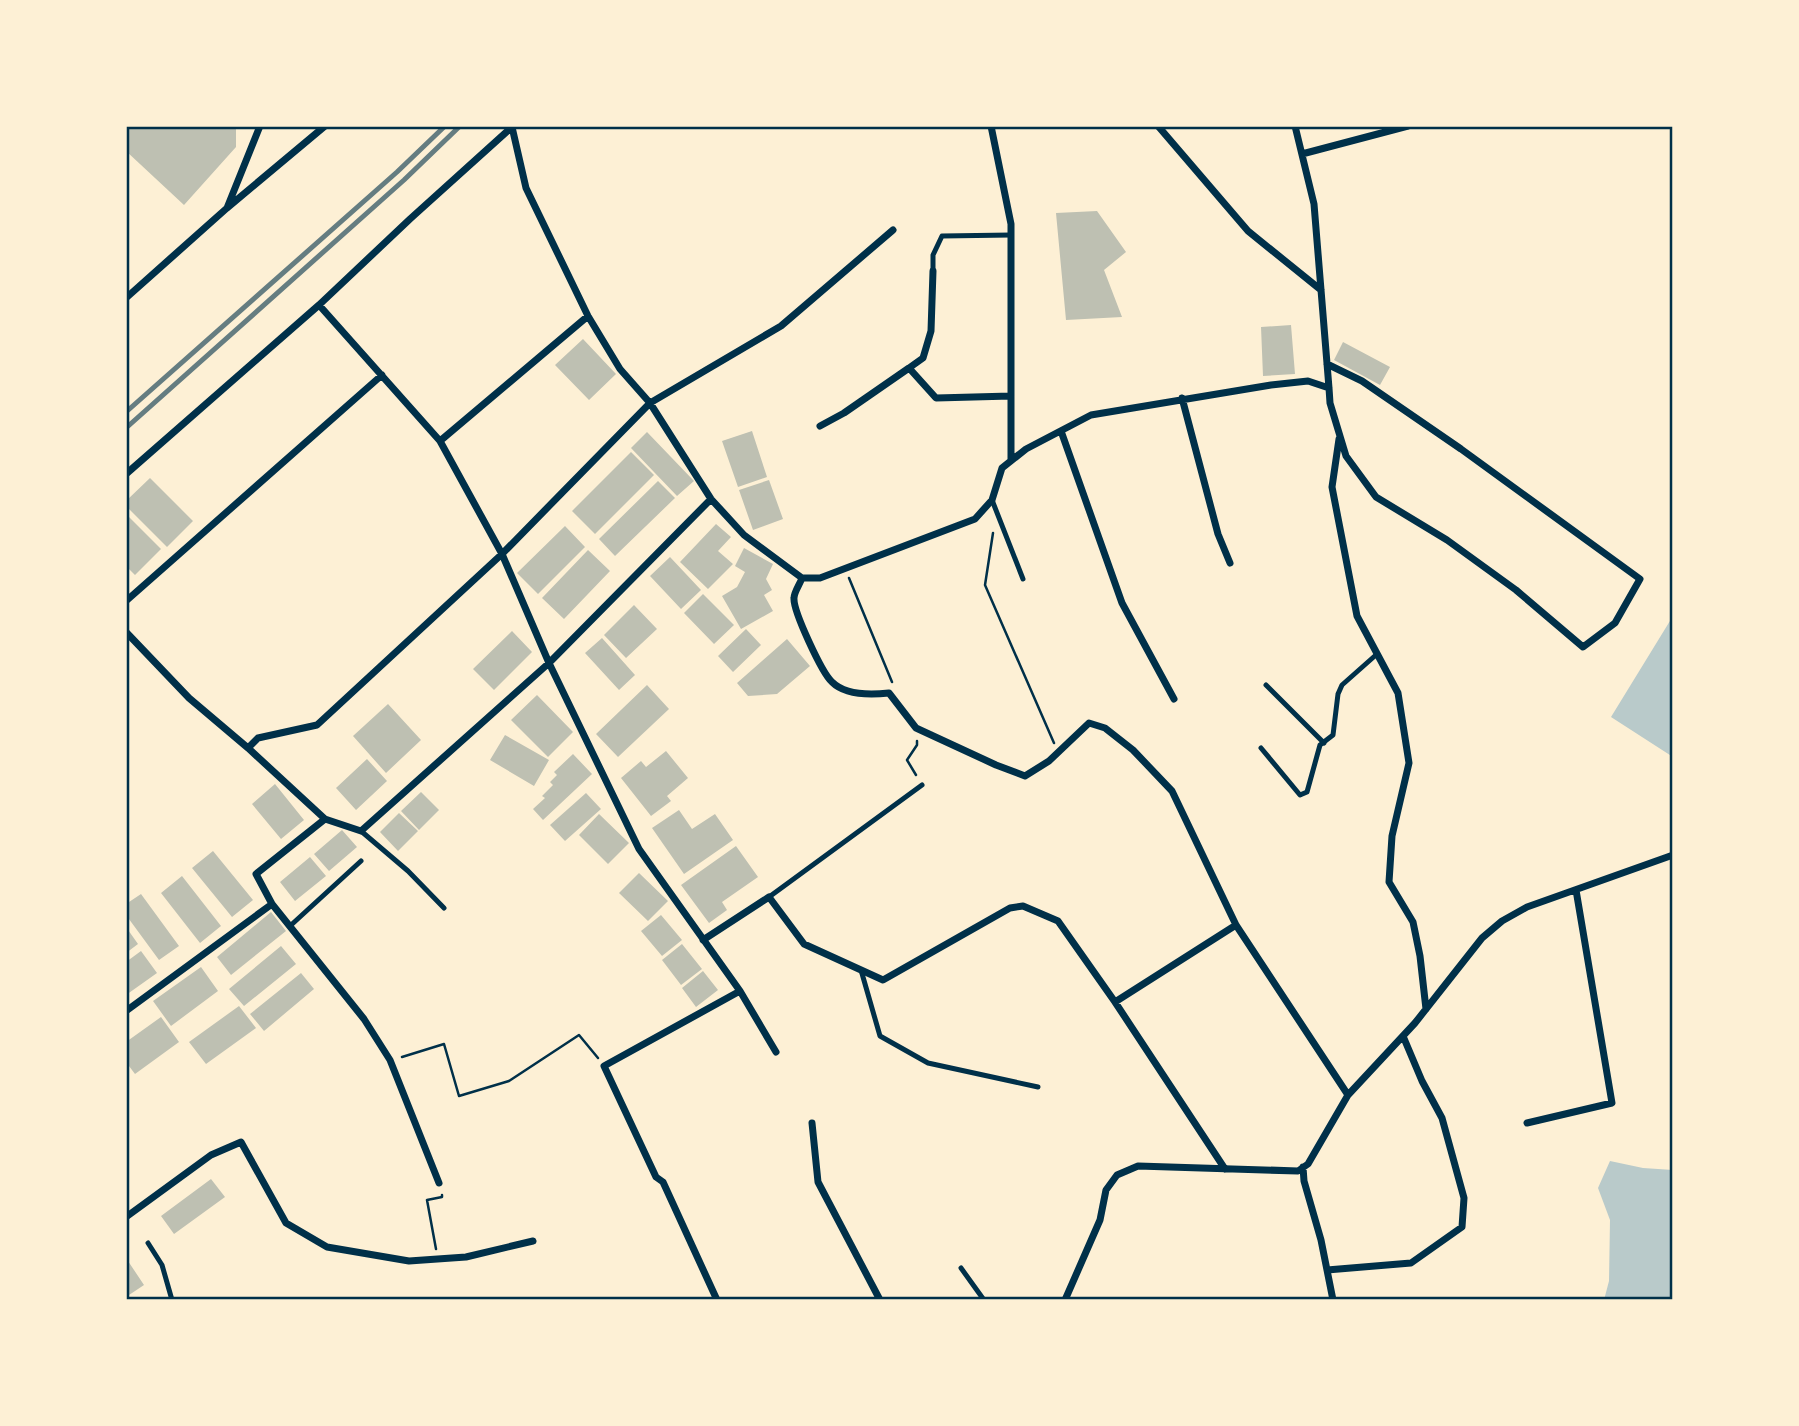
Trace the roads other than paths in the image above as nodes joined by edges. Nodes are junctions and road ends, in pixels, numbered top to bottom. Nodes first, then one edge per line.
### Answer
1 (260, 126) edge
2 (325, 126) edge
3 (991, 126) edge
4 (1158, 126) edge
5 (1295, 126) edge
6 (1408, 126) edge
7 (513, 127) edge
8 (1301, 154) junction
9 (227, 208) junction
10 (893, 230) dead end
11 (1012, 236) junction
12 (933, 271) joint
13 (1321, 290) junction
14 (126, 298) edge
15 (319, 305) junction
16 (588, 316) junction
17 (1327, 364) junction
18 (909, 368) junction
19 (382, 375) junction
20 (1329, 388) junction
21 (1011, 396) junction
22 (1182, 398) junction
23 (650, 402) junction
24 (820, 426) dead end
25 (1061, 431) junction
26 (1340, 435) junction
27 (440, 441) junction
28 (1012, 460) junction
29 (126, 474) edge
30 (711, 499) junction
31 (992, 500) junction
32 (502, 554) junction
33 (1230, 563) dead end
34 (802, 578) junction
35 (1023, 579) dead end
36 (126, 601) edge
37 (126, 632) edge
38 (1377, 654) junction
39 (549, 663) junction
40 (1266, 685) dead end
41 (1174, 699) dead end
42 (1324, 743) junction
43 (248, 748) junction
44 (1261, 748) dead end
45 (922, 785) road end
46 (325, 819) junction
47 (361, 831) junction
48 (1673, 855) edge
49 (361, 861) dead end
50 (1576, 890) junction
51 (769, 897) junction
52 (272, 904) junction
53 (444, 908) dead end
54 (1236, 925) junction
55 (290, 926) junction
56 (703, 940) junction
57 (861, 970) junction
58 (740, 992) junction
59 (1115, 1002) junction
60 (1426, 1009) junction
61 (126, 1011) edge
62 (1403, 1036) junction
63 (776, 1052) dead end
64 (1038, 1087) dead end
65 (1348, 1096) junction
66 (811, 1123) dead end
67 (1527, 1123) dead end
68 (1303, 1167) junction
69 (1225, 1169) junction
70 (439, 1184) dead end
71 (126, 1217) edge
72 (533, 1241) dead end
73 (148, 1243) dead end
74 (961, 1268) dead end
75 (1327, 1270) junction
76 (172, 1300) edge
77 (717, 1300) edge
78 (880, 1300) edge
79 (984, 1300) edge
80 (1065, 1300) edge
81 (1333, 1300) edge

1 - 9 street
2 - 9 street
3 - 11 street
4 - 13 street
5 - 8 street
6 - 8 street
7 - 15 street
7 - 16 street
8 - 13 street
9 - 14 street
10 - 23 street
11 - 12 lane
11 - 21 street
12 - 18 street
13 - 17 street
15 - 19 street
15 - 29 street
16 - 23 street
16 - 27 street
17 - 20 street
17 - 26 street
18 - 21 street
18 - 24 street
19 - 27 street
19 - 36 street
20 - 22 street
20 - 26 street
21 - 28 street
22 - 25 street
22 - 33 street
23 - 30 street
23 - 32 street
25 - 28 street
25 - 41 street
26 - 38 street
27 - 32 street
28 - 31 street
30 - 34 street
30 - 39 street
31 - 34 street
31 - 35 lane
32 - 39 street
32 - 43 street
34 - 54 street
37 - 43 street
38 - 42 lane
38 - 60 street
39 - 47 street
39 - 56 street
40 - 42 lane
42 - 44 lane
43 - 46 street
45 - 51 lane
46 - 47 street
46 - 52 street
47 - 53 lane
48 - 50 street
49 - 55 lane
50 - 60 street
50 - 67 street
51 - 56 street
51 - 57 street
52 - 55 street
52 - 61 street
54 - 59 street
54 - 65 street
55 - 70 street
56 - 58 street
57 - 59 street
57 - 64 lane
58 - 63 street
58 - 77 street
59 - 69 street
60 - 62 street
62 - 65 street
62 - 75 street
65 - 68 street
66 - 78 street
68 - 69 street
68 - 75 street
69 - 80 street
71 - 72 street
73 - 76 lane
74 - 79 lane
75 - 81 street

